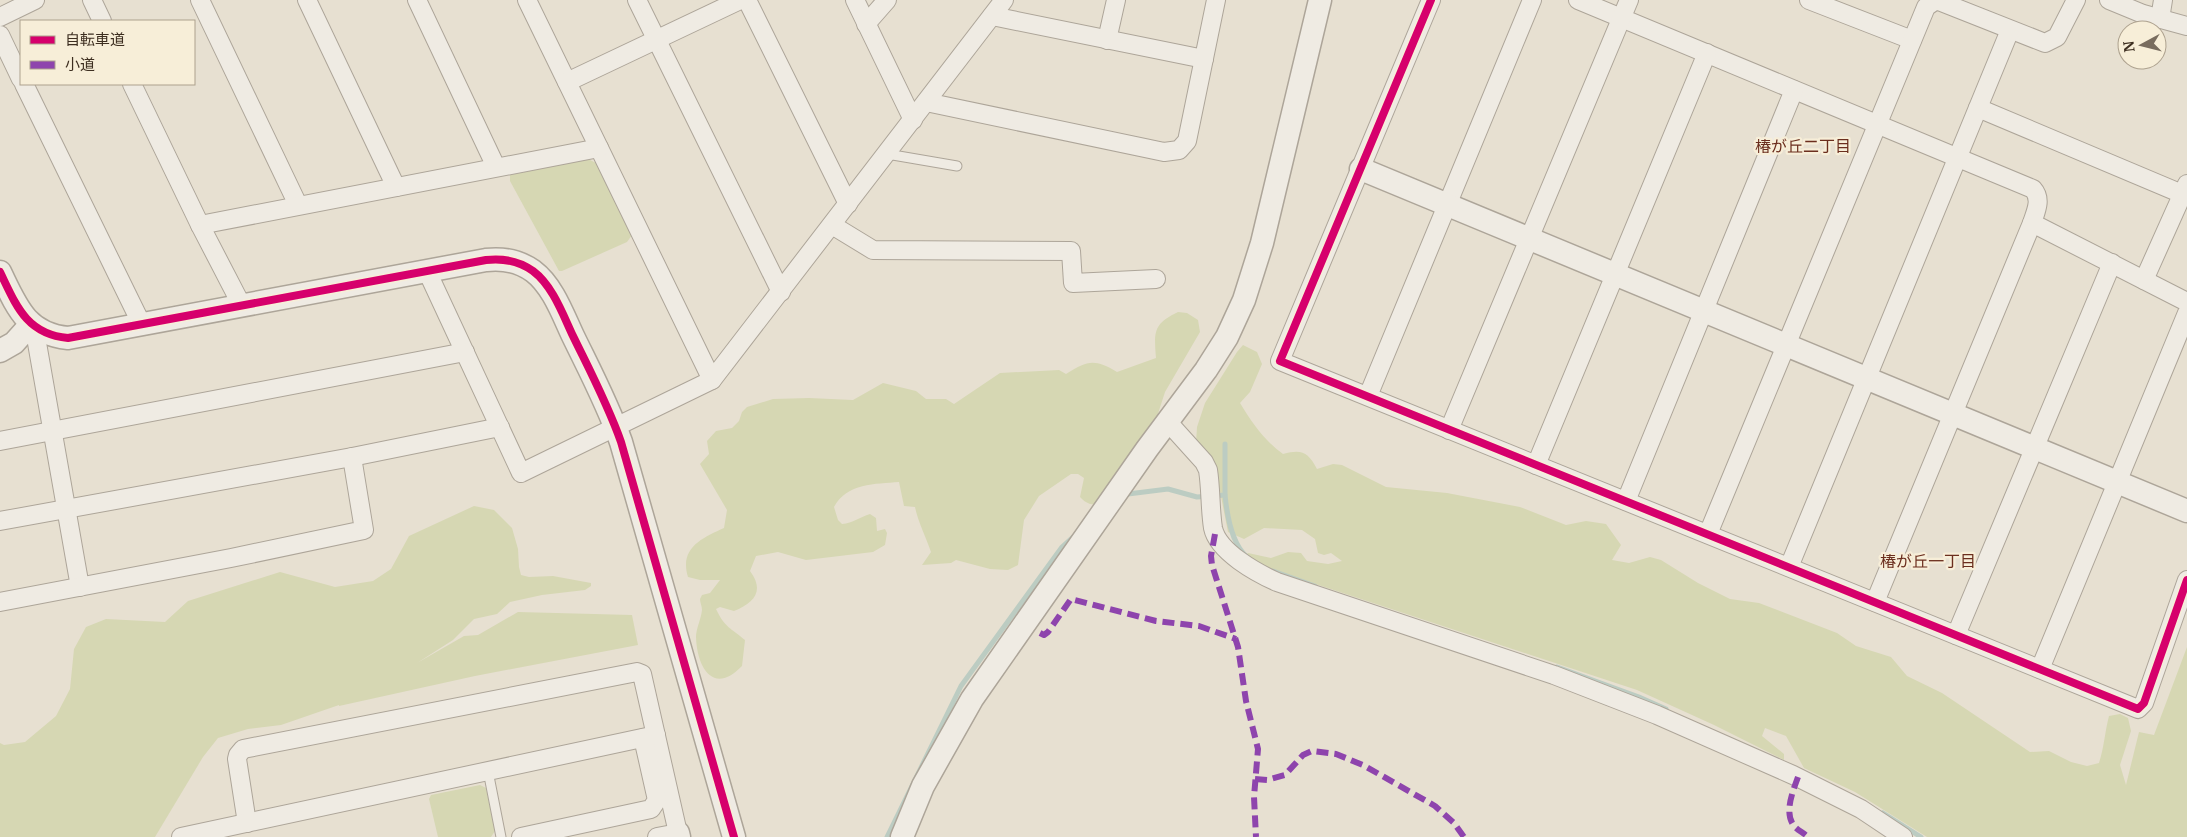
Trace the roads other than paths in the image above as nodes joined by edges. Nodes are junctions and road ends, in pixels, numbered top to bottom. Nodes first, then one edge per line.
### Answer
1 (35, 0) edge
2 (92, 0) edge
3 (200, 0) edge
4 (307, 0) edge
5 (417, 0) edge
6 (527, 0) edge
7 (637, 0) edge
8 (740, 0) edge
9 (747, 0) edge
10 (855, 0) edge
11 (887, 0) edge
12 (1004, 0) edge
13 (1116, 0) edge
14 (1216, 0) edge
15 (1320, 0) edge
16 (1431, 0) edge
17 (1532, 0) edge
18 (1578, 0) edge
19 (1629, 0) edge
20 (1809, 0) edge
21 (2076, 0) edge
22 (2109, 0) edge
23 (2163, 0) edge
24 (992, 16) junction
25 (0, 17) edge
26 (1621, 18) junction
27 (2160, 19) junction
28 (102, 20) edge
29 (866, 24) junction
30 (2187, 26) edge
31 (2010, 30) junction
32 (0, 35) edge
33 (656, 40) junction
34 (1107, 40) junction
35 (1912, 40) junction
36 (1707, 53) junction
37 (1204, 59) junction
38 (20, 77) edge
39 (567, 82) junction
40 (24, 85) edge
41 (132, 85) edge
42 (1794, 90) junction
43 (926, 102) junction
44 (1978, 108) junction
45 (913, 120) junction
46 (1877, 124) junction
47 (599, 148) junction
48 (887, 154) junction
49 (1958, 158) junction
50 (957, 166) dead end
51 (496, 167) junction
52 (1361, 169) junction
53 (396, 187) junction
54 (2186, 191) edge
55 (848, 204) junction
56 (298, 205) junction
57 (1447, 205) junction
58 (2032, 223) junction
59 (200, 225) junction
60 (832, 225) junction
61 (1529, 239) junction
62 (2112, 264) junction
63 (427, 271) junction
64 (0, 272) edge
65 (1615, 274) junction
66 (1156, 279) dead end
67 (2144, 280) junction
68 (781, 292) junction
69 (2187, 302) edge
70 (242, 306) junction
71 (1704, 311) junction
72 (2187, 312) edge
73 (32, 325) junction
74 (142, 325) junction
75 (1786, 345) junction
76 (0, 351) edge
77 (465, 352) junction
78 (1867, 379) junction
79 (712, 380) junction
80 (1368, 396) junction
81 (1953, 414) junction
82 (1167, 421) junction
83 (500, 427) junction
84 (616, 427) junction
85 (1450, 430) junction
86 (52, 431) junction
87 (0, 441) edge
88 (2034, 448) junction
89 (352, 457) junction
90 (1536, 464) junction
91 (2117, 482) junction
92 (1626, 501) junction
93 (66, 509) junction
94 (2187, 511) edge
95 (0, 521) edge
96 (1708, 534) junction
97 (1789, 567) junction
98 (2187, 580) edge
99 (80, 587) junction
100 (0, 602) edge
101 (1875, 602) junction
102 (1956, 635) junction
103 (2040, 669) junction
104 (650, 737) junction
105 (488, 772) junction
106 (247, 823) junction
107 (671, 836) edge
108 (181, 837) edge
109 (501, 837) edge
110 (521, 837) edge
111 (734, 837) edge
112 (902, 837) edge
113 (1903, 837) edge

1 - 25 street
2 - 28 street
3 - 56 street
4 - 53 street
5 - 51 street
6 - 39 street
7 - 33 street
8 - 33 street
9 - 55 street
10 - 29 street
11 - 29 street
12 - 24 street
13 - 34 street
14 - 37 street
15 - 82 street
16 - 52 street
17 - 57 street
18 - 26 street
19 - 26 street
20 - 35 street
21 - 31 street
22 - 27 street
23 - 27 street
24 - 34 street
24 - 43 street
26 - 36 street
26 - 61 street
27 - 30 street
29 - 45 street
31 - 35 street
31 - 44 street
32 - 38 street
33 - 39 street
33 - 68 street
34 - 37 street
35 - 46 street
36 - 42 street
36 - 65 street
37 - 43 street
39 - 47 street
40 - 74 street
41 - 59 street
42 - 46 street
42 - 71 street
43 - 45 street
44 - 49 street
44 - 54 street
45 - 48 street
46 - 49 street
46 - 75 street
47 - 51 street
47 - 79 street
48 - 50 lane
48 - 55 street
49 - 58 street
49 - 78 street
51 - 53 street
52 - 57 street
52 - 80 street
53 - 56 street
54 - 67 street
55 - 60 street
56 - 59 street
57 - 61 street
57 - 80 street
58 - 62 street
58 - 81 street
59 - 70 street
60 - 66 street
60 - 68 street
61 - 65 street
61 - 85 street
62 - 67 street
62 - 88 street
63 - 70 street
63 - 77 street
63 - 84 street
64 - 73 street
65 - 71 street
65 - 90 street
67 - 69 street
68 - 79 street
70 - 74 street
71 - 75 street
71 - 92 street
72 - 91 street
73 - 74 street
73 - 76 street
73 - 86 street
75 - 78 street
75 - 96 street
77 - 83 street
77 - 86 street
78 - 81 street
78 - 97 street
79 - 84 street
80 - 85 street
81 - 88 street
81 - 101 street
82 - 112 street
82 - 113 street
83 - 84 street
83 - 89 street
84 - 111 street
85 - 90 street
86 - 87 street
86 - 93 street
88 - 91 street
88 - 102 street
89 - 93 street
89 - 99 street
90 - 92 street
91 - 94 street
91 - 103 street
92 - 96 street
93 - 95 street
93 - 99 street
96 - 97 street
97 - 101 street
98 - 103 street
99 - 100 street
101 - 102 street
102 - 103 street
104 - 105 street
104 - 106 street
104 - 107 street
104 - 110 street
105 - 106 street
105 - 109 lane
106 - 108 street

